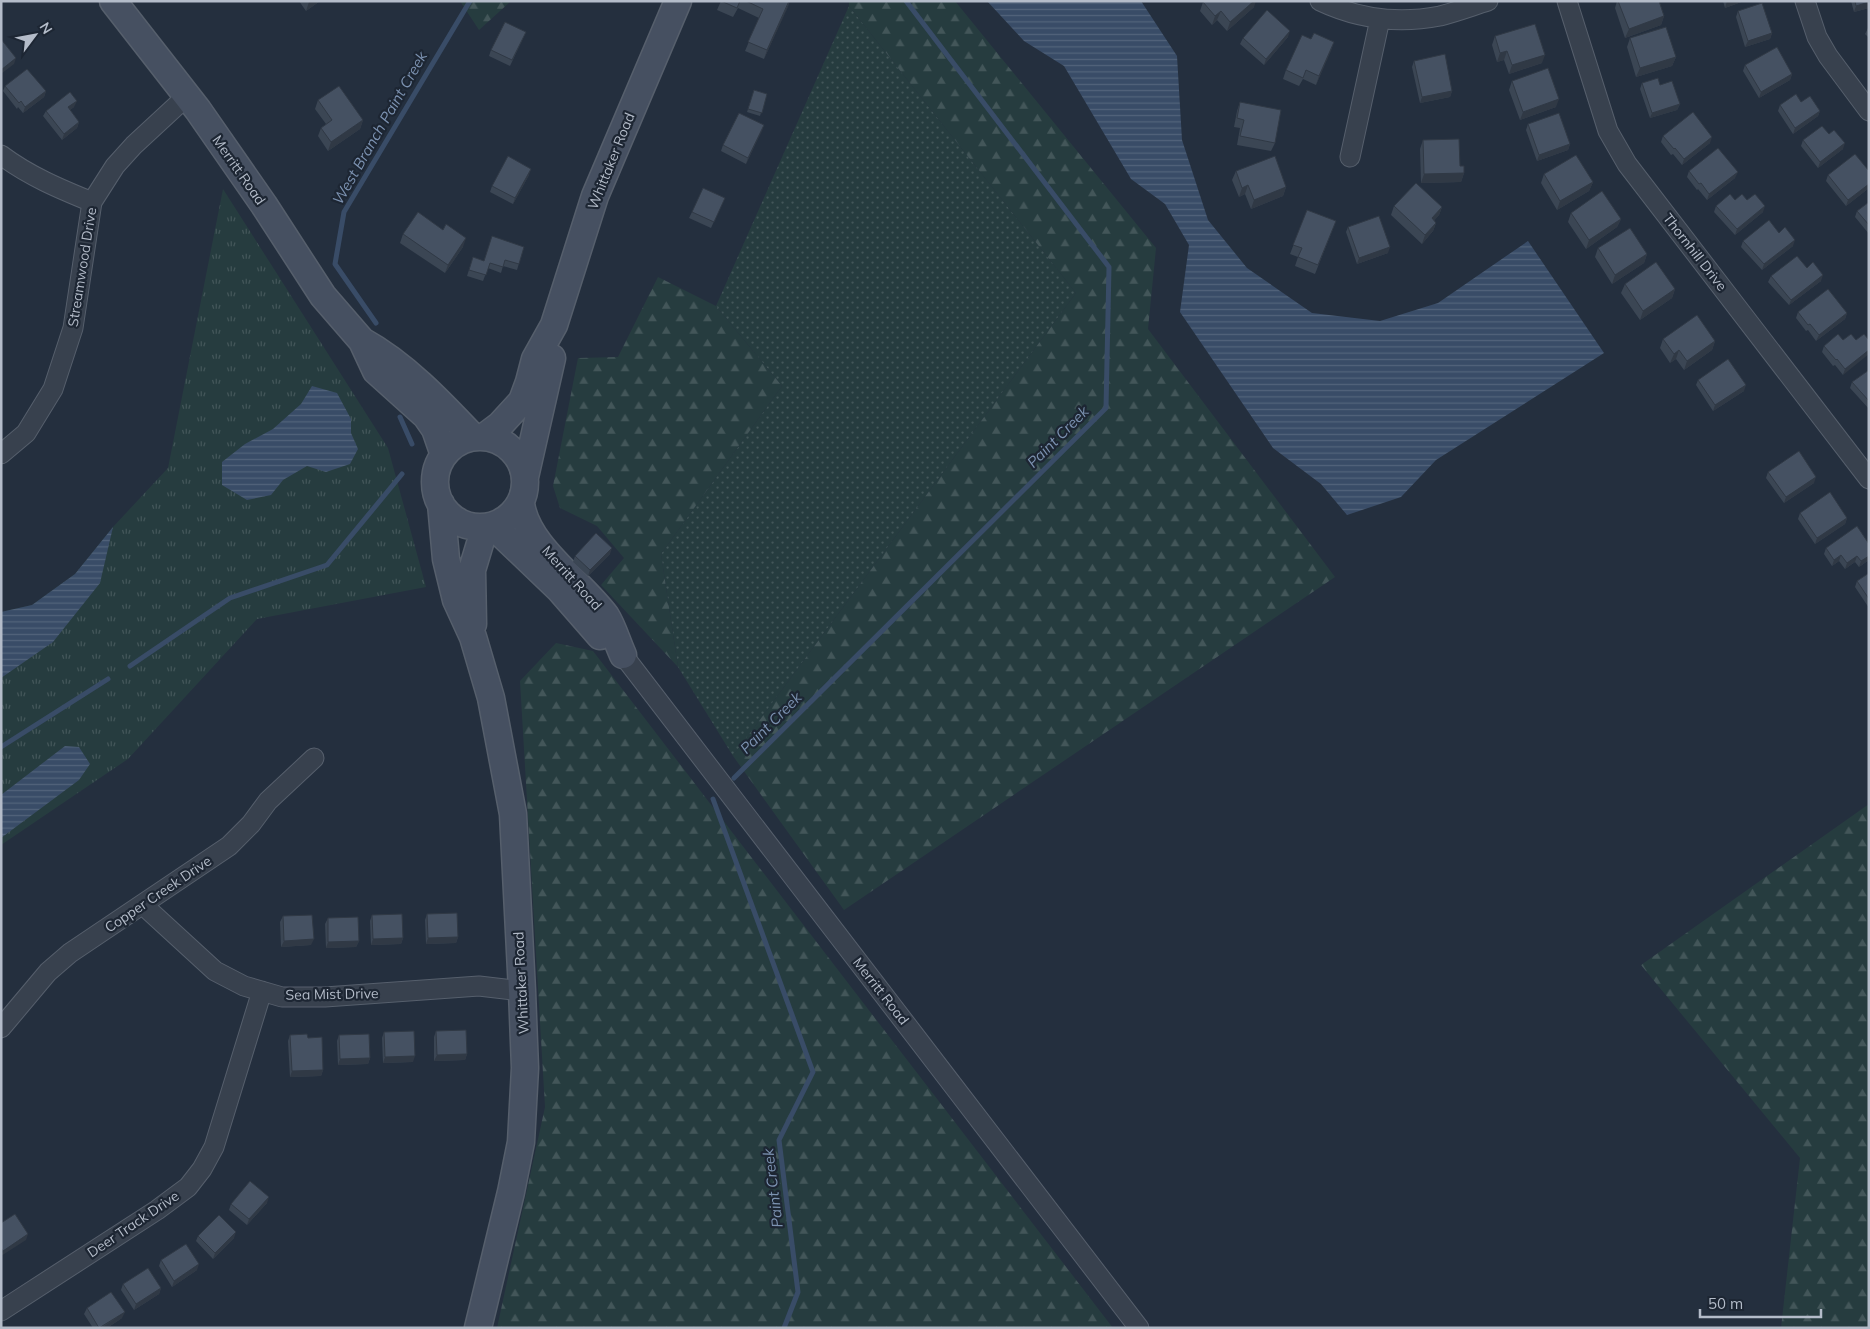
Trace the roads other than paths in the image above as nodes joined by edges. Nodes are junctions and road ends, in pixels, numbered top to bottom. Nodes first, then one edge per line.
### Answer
1 (113, 1) edge
2 (678, 1) edge
3 (1320, 1) edge
4 (1488, 1) edge
5 (1568, 1) edge
6 (1804, 1) edge
7 (1380, 20) junction
8 (187, 96) junction
9 (1869, 111) edge
10 (1, 155) edge
11 (1350, 157) dead end
12 (92, 202) junction
13 (554, 324) junction
14 (362, 341) junction
15 (478, 437) junction
16 (1, 454) edge
17 (444, 455) junction
18 (525, 477) junction
19 (1869, 479) edge
20 (521, 502) junction
21 (441, 504) junction
22 (489, 526) junction
23 (473, 637) junction
24 (623, 655) junction
25 (314, 758) dead end
26 (143, 905) junction
27 (262, 991) junction
28 (522, 991) junction
29 (1, 1028) edge
30 (1, 1311) edge
31 (478, 1328) edge
32 (1139, 1328) edge

1 - 8 main road, Merritt Road
2 - 13 main road, Whittaker Road
3 - 7 street
4 - 7 street
5 - 19 street, Thornhill Drive
6 - 9 street
7 - 11 street
8 - 12 street, Streamwood Drive
8 - 14 main road, Merritt Road
10 - 12 street
12 - 16 street, Streamwood Drive
13 - 15 main road, Whittaker Road
13 - 18 main road, Whittaker Road
14 - 15 main road, Merritt Road
14 - 17 main road, Merritt Road
15 - 17 main road
15 - 18 main road
17 - 21 main road
18 - 20 main road
20 - 22 main road
20 - 24 main road, Merritt Road
21 - 22 main road
21 - 23 main road, Whittaker Road
22 - 23 main road, Whittaker Road
22 - 24 main road, Merritt Road
23 - 28 main road, Whittaker Road
24 - 32 street, Merritt Road
25 - 26 street, Copper Creek Drive
26 - 27 street, Sea Mist Drive
26 - 29 street, Copper Creek Drive
27 - 28 street, Sea Mist Drive
27 - 30 street, Deer Track Drive
28 - 31 main road, Whittaker Road

